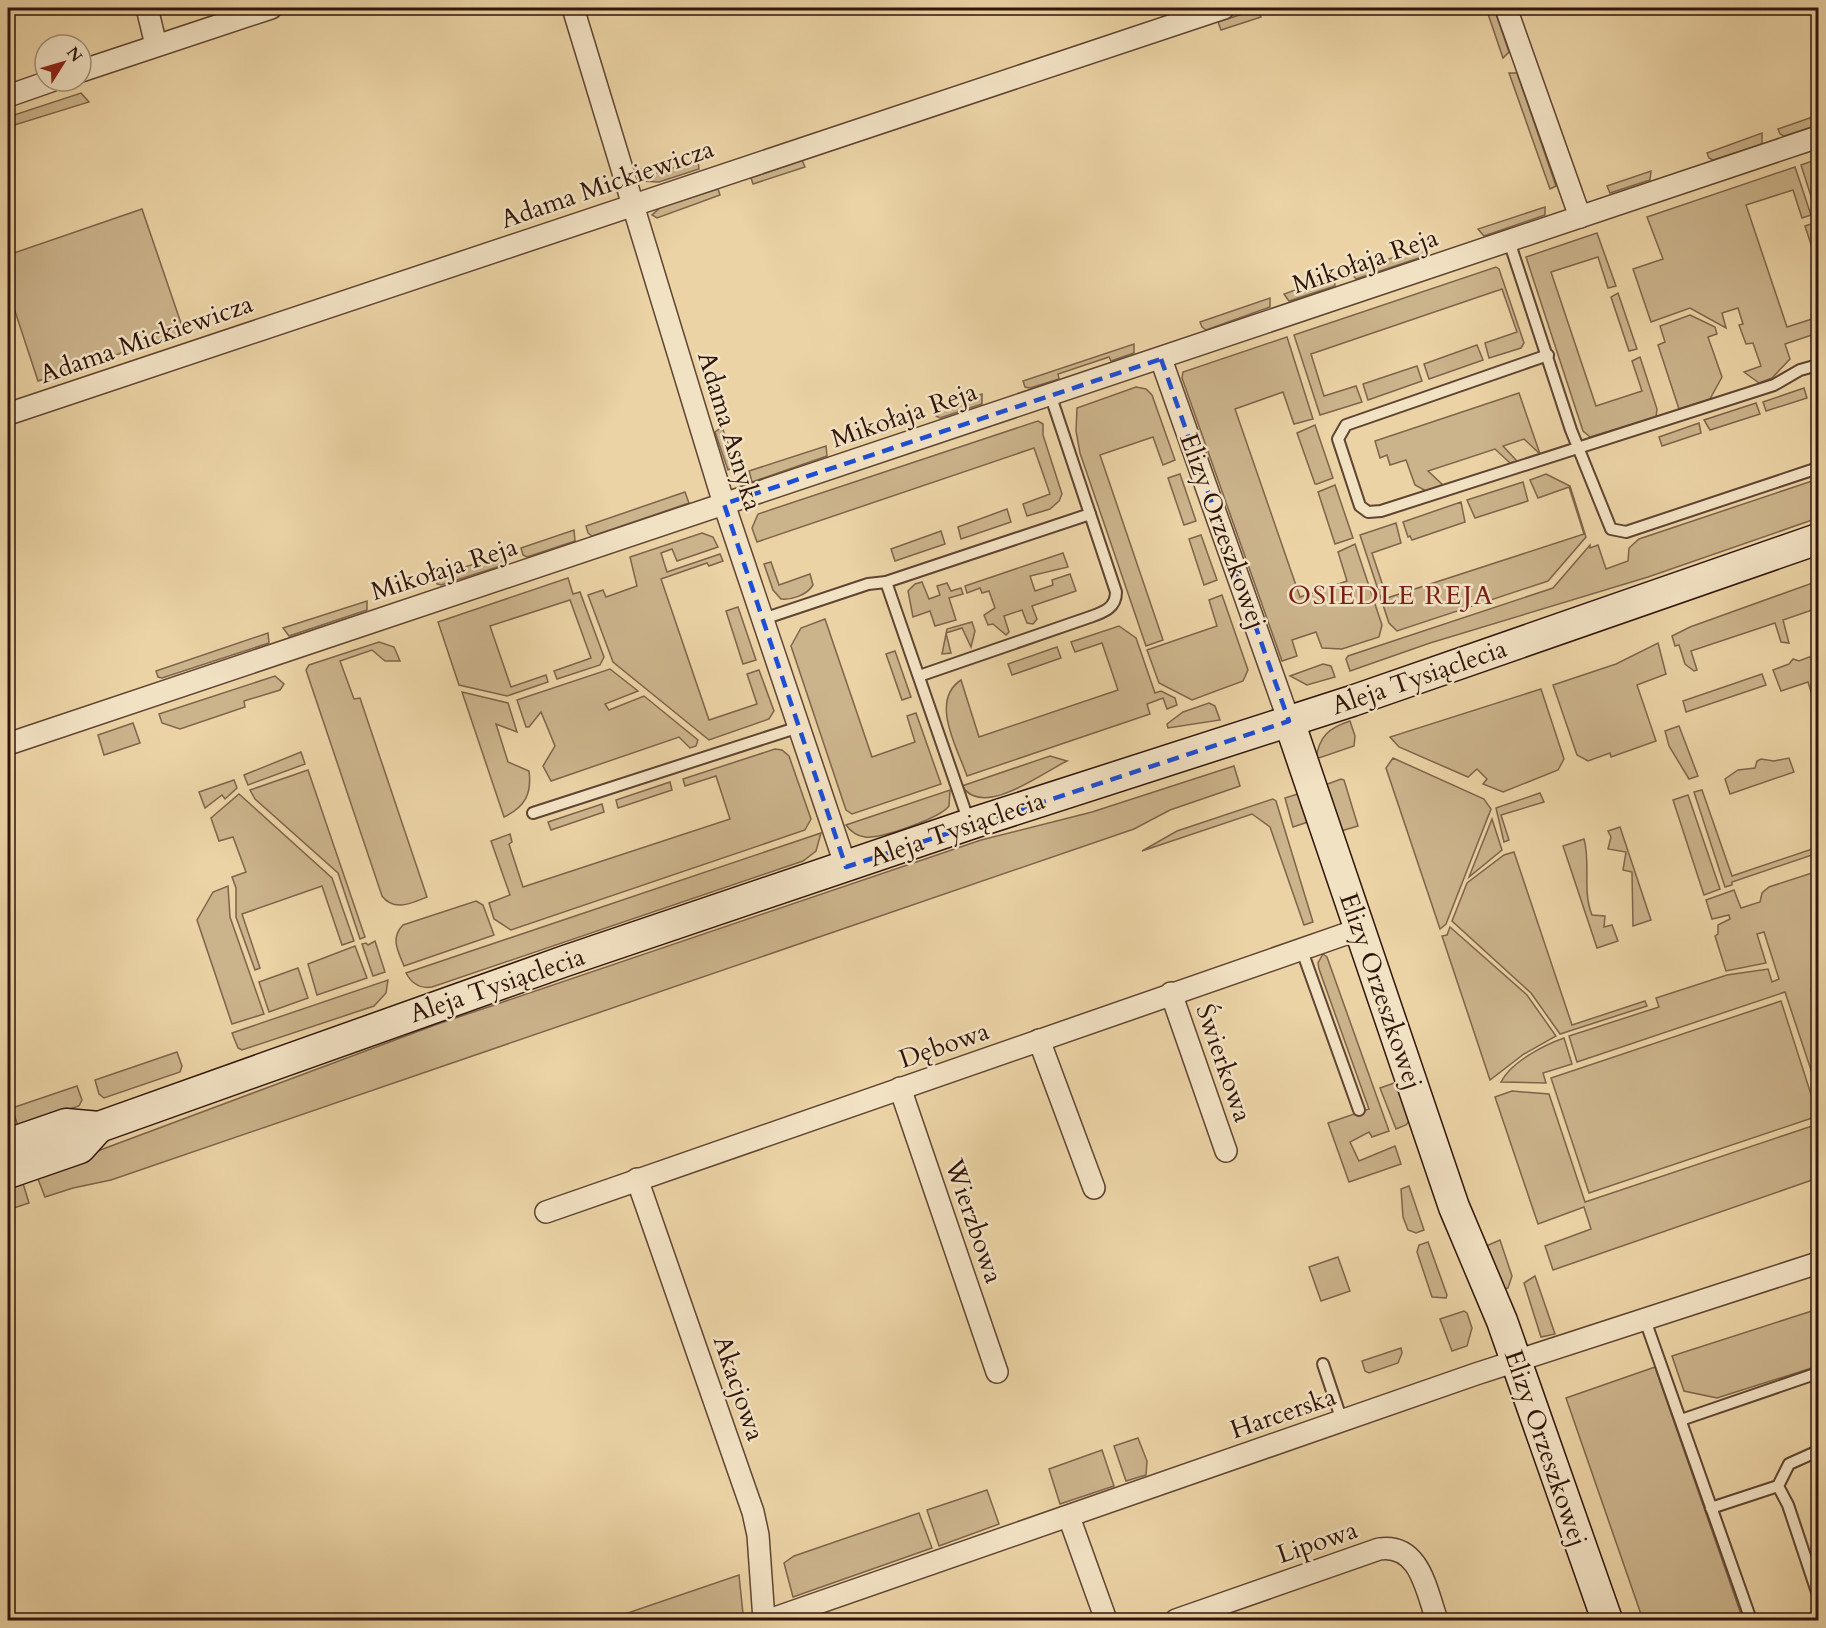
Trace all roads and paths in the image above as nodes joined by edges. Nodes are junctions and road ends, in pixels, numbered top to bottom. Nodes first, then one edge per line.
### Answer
1 (147, 8) edge
2 (271, 8) edge
3 (573, 8) edge
4 (1224, 8) edge
5 (1506, 8) edge
6 (156, 45) junction
7 (93, 67) edge
8 (33, 87) edge
9 (8, 96) edge
10 (1818, 137) edge
11 (631, 204) junction
12 (1580, 217) junction
13 (1509, 241) junction
14 (1548, 355) junction
15 (1161, 359) junction
16 (1818, 365) edge
17 (1050, 394) junction
18 (8, 414) edge
19 (1580, 449) junction
20 (1818, 468) edge
21 (724, 504) junction
22 (1090, 513) junction
23 (1818, 539) edge
24 (886, 582) junction
25 (763, 619) junction
26 (919, 676) junction
27 (1289, 721) junction
28 (800, 727) junction
29 (8, 744) edge
30 (533, 813) dead end
31 (970, 824) junction
32 (846, 867) junction
33 (1360, 929) junction
34 (1301, 948) junction
35 (1171, 993) junction
36 (1039, 1040) junction
37 (900, 1089) junction
38 (1359, 1110) dead end
39 (99, 1128) junction
40 (8, 1144) edge
41 (1226, 1151) dead end
42 (8, 1173) edge
43 (637, 1179) junction
44 (1094, 1188) dead end
45 (546, 1212) dead end
46 (1818, 1263) edge
47 (1645, 1320) junction
48 (1516, 1361) junction
49 (1323, 1364) dead end
50 (997, 1372) dead end
51 (1818, 1373) edge
52 (1680, 1420) junction
53 (1342, 1421) junction
54 (1818, 1451) edge
55 (1778, 1486) junction
56 (1711, 1508) junction
57 (1069, 1517) junction
58 (1818, 1595) edge
59 (764, 1620) edge
60 (769, 1620) edge
61 (1106, 1620) edge
62 (1176, 1620) edge
63 (1437, 1620) edge
64 (1607, 1620) edge
65 (1751, 1620) edge

1 - 6 street
2 - 6 street
3 - 11 street, Adama Asnyka
4 - 11 street, Adama Mickiewicza
5 - 12 street
6 - 7 street
8 - 9 street
10 - 12 street, Mikołaja Reja
11 - 18 street, Adama Mickiewicza
11 - 21 street, Adama Asnyka
12 - 13 street, Mikołaja Reja
13 - 14 lane
13 - 15 street, Mikołaja Reja
14 - 19 lane
14 - 19 lane
15 - 17 street, Mikołaja Reja
15 - 27 street, Elizy Orzeszkowej
16 - 19 lane
17 - 21 street, Mikołaja Reja
17 - 22 lane
19 - 20 lane
21 - 25 street, Adama Asnyka
21 - 29 street, Mikołaja Reja
22 - 24 lane
22 - 26 lane
23 - 27 street, Aleja Tysiąclecia
24 - 25 lane
24 - 26 lane
25 - 28 street, Adama Asnyka
26 - 31 lane
27 - 31 street, Aleja Tysiąclecia
27 - 33 street, Elizy Orzeszkowej
28 - 30 lane
28 - 32 street, Adama Asnyka
31 - 32 street, Aleja Tysiąclecia
32 - 39 street, Aleja Tysiąclecia
33 - 34 street, Dębowa
33 - 48 street, Elizy Orzeszkowej
34 - 35 street, Dębowa
34 - 38 lane
35 - 36 street, Dębowa
35 - 41 street, Świerkowa
36 - 37 street, Dębowa
36 - 44 street
37 - 43 street, Dębowa
37 - 50 street, Wierzbowa
39 - 40 street, Aleja Tysiąclecia
39 - 42 street, Aleja Tysiąclecia
43 - 45 street, Dębowa
43 - 59 street, Akacjowa
46 - 47 street, Harcerska
47 - 48 street, Harcerska
47 - 52 lane
48 - 53 street, Harcerska
48 - 64 street, Elizy Orzeszkowej
49 - 53 lane
51 - 52 lane
52 - 56 lane
53 - 57 street, Harcerska
54 - 55 lane
55 - 56 lane
55 - 58 lane
56 - 65 lane
57 - 60 street, Harcerska
57 - 61 street
62 - 63 street, Lipowa

